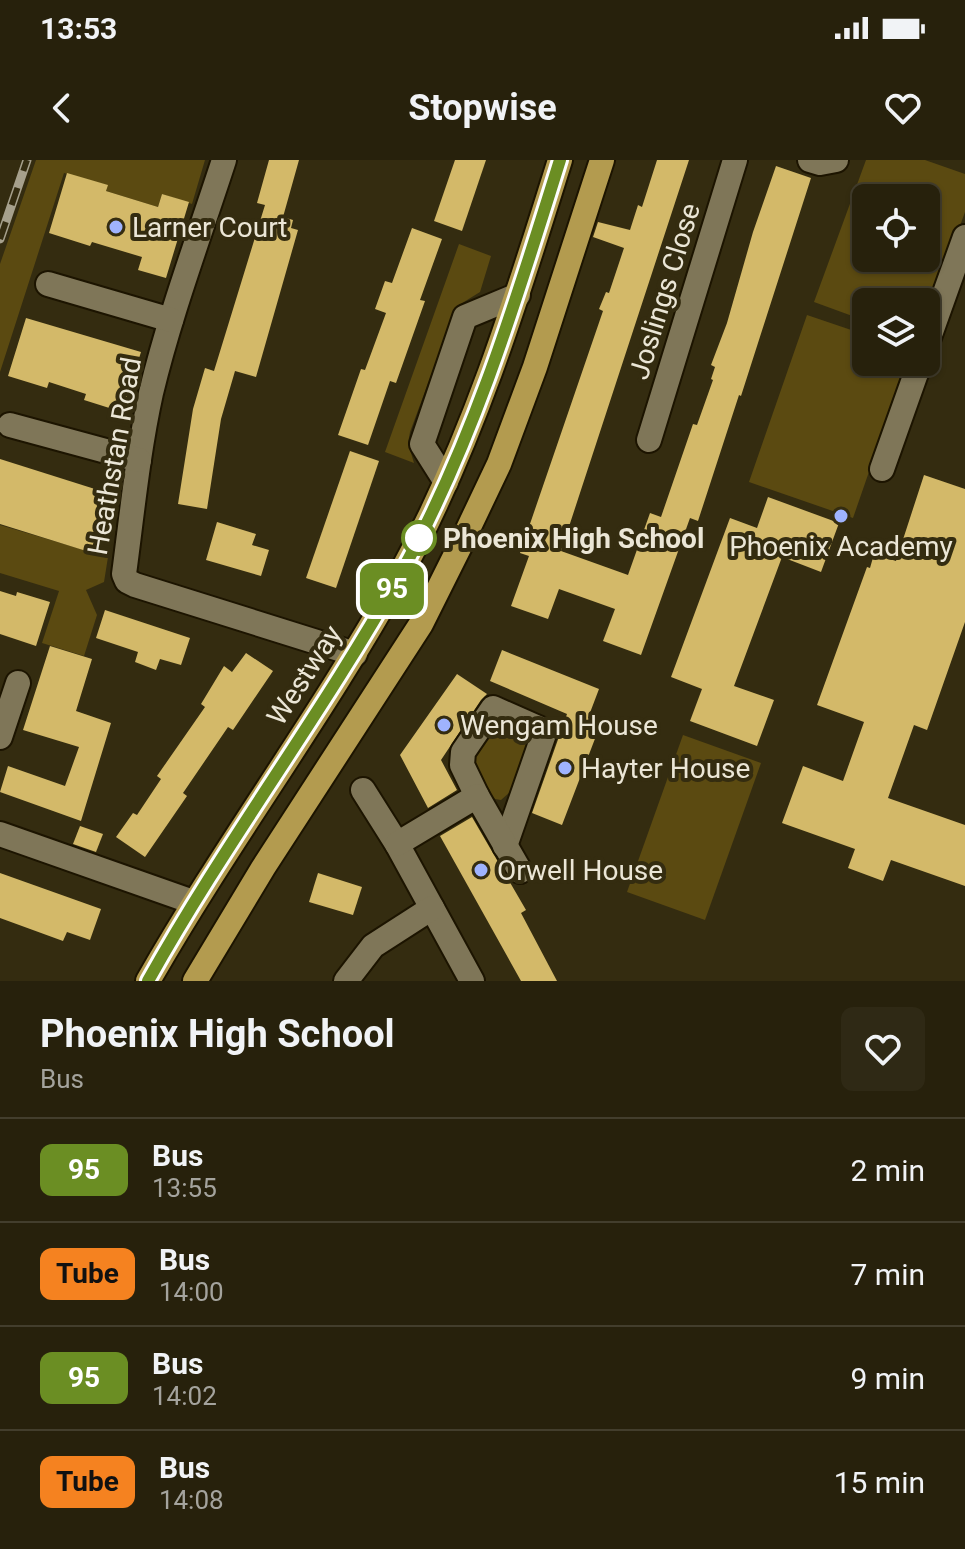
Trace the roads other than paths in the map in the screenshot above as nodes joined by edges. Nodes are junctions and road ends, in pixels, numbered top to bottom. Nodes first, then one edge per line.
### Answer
1 (224, 160) edge
2 (560, 160) edge
3 (602, 160) edge
4 (735, 160) edge
5 (810, 160) edge
6 (836, 160) edge
7 (965, 237) edge
8 (48, 284) dead end
9 (518, 295) junction
10 (940, 307) edge
11 (171, 320) junction
12 (915, 376) edge
13 (10, 425) dead end
14 (649, 440) dead end
15 (139, 460) junction
16 (882, 469) dead end
17 (446, 482) junction
18 (355, 654) junction
19 (18, 683) dead end
20 (0, 737) edge
21 (363, 790) dead end
22 (477, 796) junction
23 (0, 834) edge
24 (397, 844) junction
25 (505, 846) junction
26 (520, 871) dead end
27 (193, 902) junction
28 (432, 908) junction
29 (148, 981) edge
30 (195, 981) edge
31 (346, 981) edge
32 (472, 981) edge

1 - 11 street, Heathstan Road
2 - 9 highway, Westway
3 - 30 highway
4 - 14 street, Joslings Close
5 - 6 street
7 - 10 street
8 - 11 street
9 - 17 highway, Westway
9 - 17 street
11 - 15 street, Heathstan Road
12 - 16 street
13 - 15 street
15 - 18 street, Heathstan Road
17 - 18 highway, Westway
18 - 27 highway, Westway
19 - 20 street
21 - 24 street
22 - 24 street
22 - 25 street
22 - 25 street
23 - 27 street
24 - 28 street
25 - 26 street
27 - 29 highway, Westway
28 - 31 street
28 - 32 street

